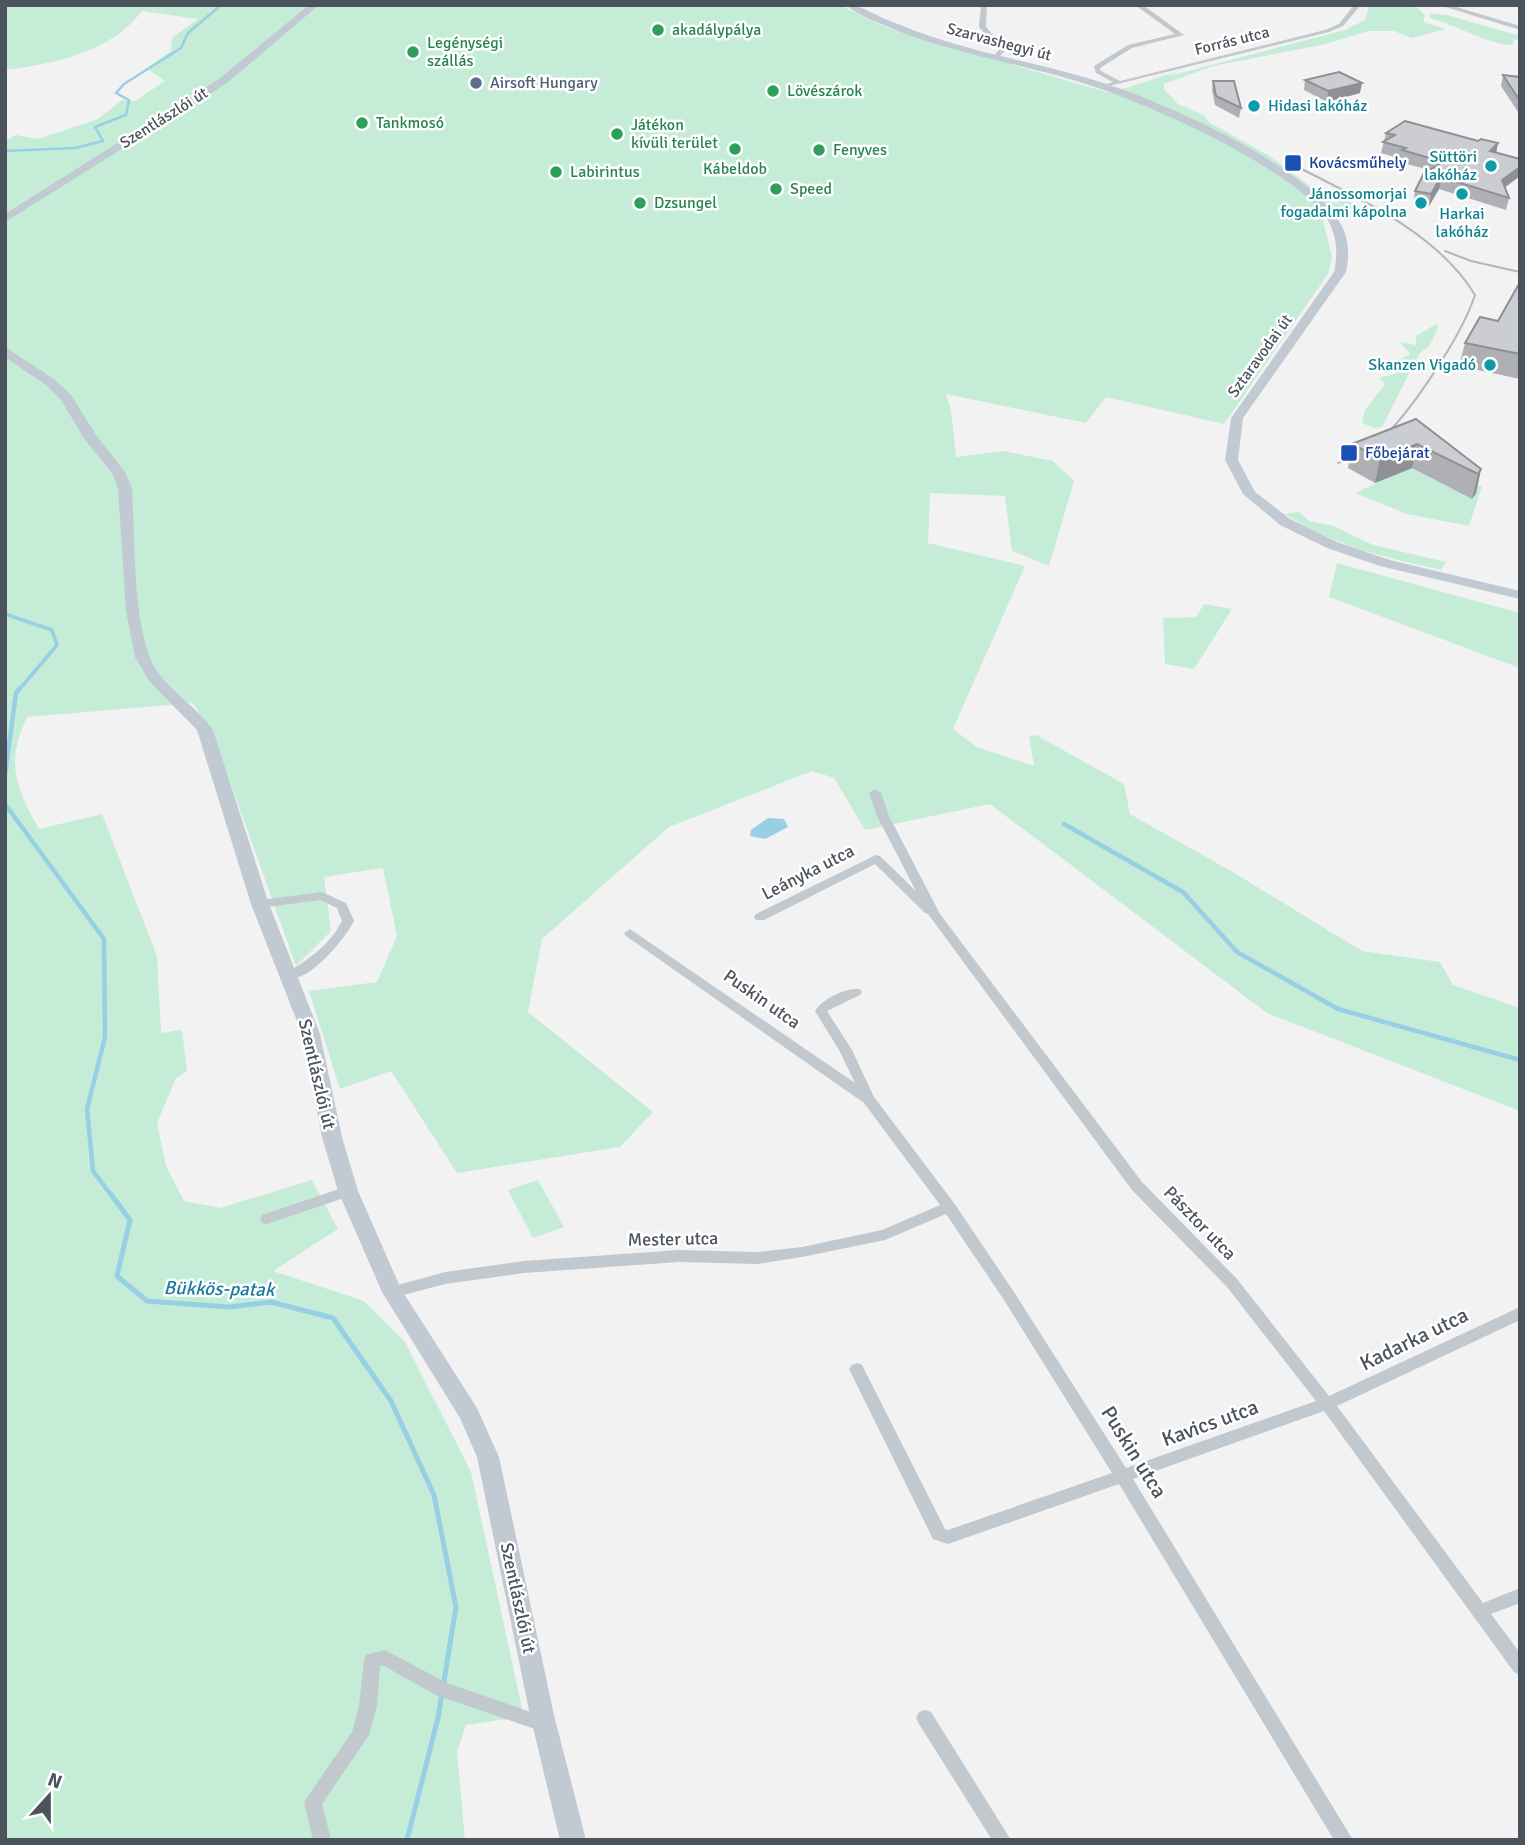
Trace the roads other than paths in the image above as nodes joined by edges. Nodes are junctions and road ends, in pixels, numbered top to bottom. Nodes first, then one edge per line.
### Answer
1 (315, 5) edge
2 (850, 5) edge
3 (984, 5) edge
4 (1138, 5) edge
5 (1358, 5) edge
6 (1442, 5) edge
7 (1520, 28) edge
8 (995, 58) junction
9 (1119, 83) junction
10 (1103, 87) junction
11 (5, 219) edge
12 (5, 351) edge
13 (1520, 594) edge
14 (875, 793) dead end
15 (260, 904) junction
16 (934, 915) junction
17 (760, 917) dead end
18 (630, 933) dead end
19 (290, 976) junction
20 (856, 992) dead end
21 (869, 1100) junction
22 (348, 1191) junction
23 (949, 1207) junction
24 (267, 1219) dead end
25 (392, 1293) junction
26 (1520, 1313) edge
27 (857, 1369) dead end
28 (1327, 1404) junction
29 (1124, 1476) junction
30 (1520, 1595) edge
31 (1481, 1611) junction
32 (1520, 1667) edge
33 (542, 1715) junction
34 (925, 1718) dead end
35 (322, 1840) edge
36 (573, 1840) edge
37 (1002, 1840) edge
38 (1344, 1840) edge

1 - 11 main road, Szentlászlói út
2 - 8 main road, Szarvashegyi út
3 - 8 street
4 - 9 street
5 - 9 street, Forrás utca
6 - 7 street
8 - 10 main road, Szarvashegyi út
9 - 10 street, Forrás utca
10 - 13 main road, Sztaravodai út
12 - 15 main road, Szentlászlói út
14 - 16 street, Pásztor utca
15 - 19 main road, Szentlászlói út
15 - 19 street
16 - 17 street, Leányka utca
16 - 28 street, Pásztor utca
18 - 21 street, Puskin utca
19 - 22 main road, Szentlászlói út
20 - 21 street, Puskin utca
21 - 23 street, Puskin utca
22 - 24 street
22 - 25 main road, Szentlászlói út
23 - 25 street, Mester utca
23 - 29 street, Puskin utca
25 - 33 main road, Szentlászlói út
26 - 28 street, Kadarka utca
27 - 29 street, Kavics utca
28 - 29 street, Kavics utca
28 - 31 street, Pásztor utca
29 - 38 street, Puskin utca
30 - 31 street
31 - 32 street, Pásztor utca
33 - 35 street
33 - 36 main road, Szentlászlói út
34 - 37 street

